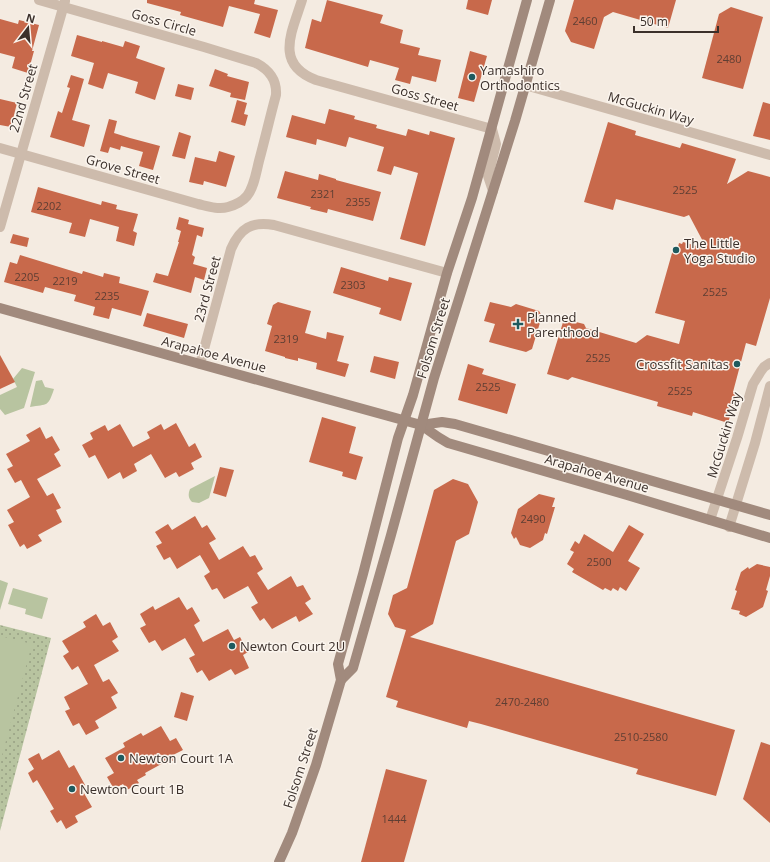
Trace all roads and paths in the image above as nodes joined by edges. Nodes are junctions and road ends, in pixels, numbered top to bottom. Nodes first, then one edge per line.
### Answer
1 (39, 0) edge
2 (302, 0) edge
3 (527, 0) edge
4 (550, 0) edge
5 (64, 3) edge
6 (525, 85) junction
7 (492, 129) junction
8 (0, 148) edge
9 (21, 153) junction
10 (770, 155) edge
11 (493, 191) junction
12 (238, 203) joint
13 (0, 227) edge
14 (447, 273) junction
15 (0, 308) edge
16 (770, 363) edge
17 (200, 364) junction
18 (770, 386) edge
19 (404, 420) junction
20 (421, 425) junction
21 (717, 499) junction
22 (736, 505) junction
23 (770, 515) edge
24 (710, 520) junction
25 (730, 527) junction
26 (770, 538) edge
27 (341, 680) junction
28 (279, 862) edge

1 - 5 street, Goss Circle
2 - 7 street, Goss Street
3 - 7 main road, Folsom Street
4 - 6 main road, Folsom Street
5 - 9 street, 22nd Street
5 - 12 street, Goss Circle
6 - 10 street, McGuckin Way
6 - 11 main road, Folsom Street
7 - 11 street
7 - 14 main road, Folsom Street
8 - 9 street, Grove Street
9 - 12 street, Grove Street
9 - 13 street, 22nd Street
11 - 20 main road, Folsom Street
14 - 17 street, 23rd Street
14 - 19 main road, Folsom Street
15 - 17 main road, Arapahoe Avenue
16 - 21 street, McGuckin Way
17 - 19 main road, Arapahoe Avenue
18 - 22 street
19 - 20 main road, Arapahoe Avenue
19 - 27 main road, Folsom Street
20 - 21 main road, Arapahoe Avenue
20 - 24 main road, Arapahoe Avenue
20 - 27 main road, Folsom Street
21 - 22 main road, Arapahoe Avenue
21 - 24 street, McGuckin Way
22 - 23 main road, Arapahoe Avenue
22 - 25 street
24 - 25 main road, Arapahoe Avenue
25 - 26 main road, Arapahoe Avenue
27 - 28 main road, Folsom Street

